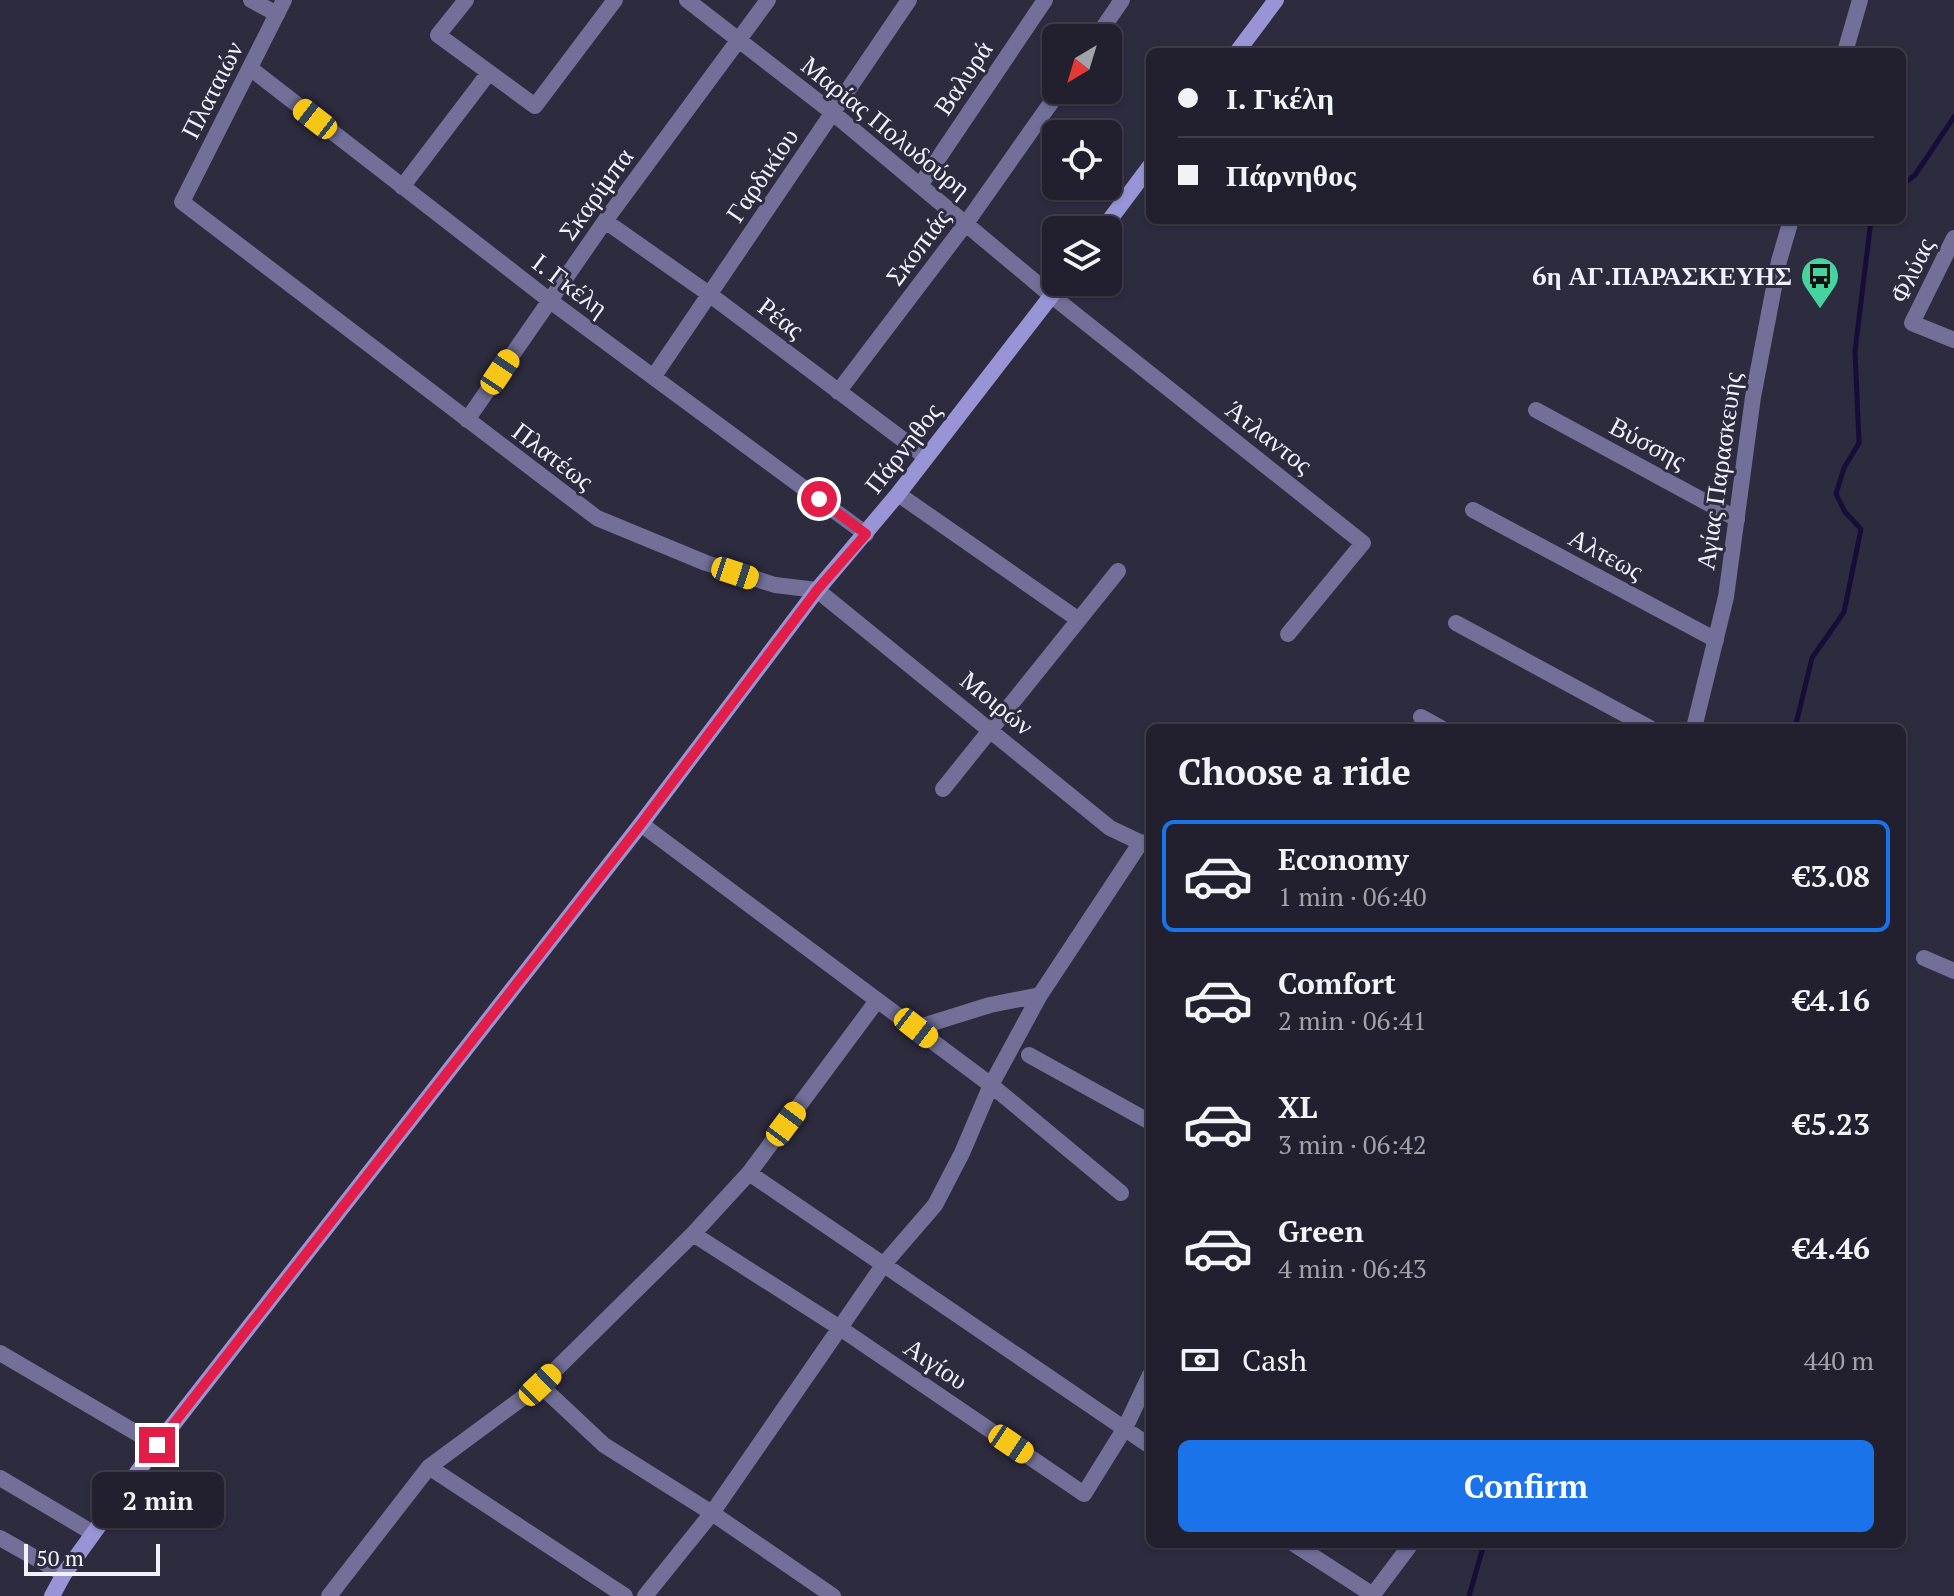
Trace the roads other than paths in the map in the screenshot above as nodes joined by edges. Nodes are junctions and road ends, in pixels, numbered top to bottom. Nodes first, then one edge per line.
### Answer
1 (251, 0) edge
2 (466, 0) edge
3 (615, 0) edge
4 (687, 0) edge
5 (768, 0) edge
6 (909, 0) edge
7 (1045, 0) edge
8 (1122, 0) edge
9 (1276, 0) edge
10 (1857, 1) edge
11 (280, 7) edge
12 (1106, 24) edge
13 (740, 42) junction
14 (1240, 48) edge
15 (1846, 48) edge
16 (250, 68) junction
17 (488, 74) junction
18 (1050, 104) edge
19 (833, 113) junction
20 (1146, 171) edge
21 (921, 184) junction
22 (402, 187) junction
23 (182, 202) joint
24 (1112, 216) edge
25 (605, 221) junction
26 (967, 222) junction
27 (1790, 224) edge
28 (1954, 238) edge
29 (1042, 287) edge
30 (709, 294) junction
31 (1052, 296) joint
32 (549, 300) junction
33 (1954, 340) edge
34 (654, 376) junction
35 (838, 392) junction
36 (1536, 410) dead end
37 (467, 420) junction
38 (926, 457) junction
39 (898, 494) junction
40 (1473, 510) dead end
41 (1737, 519) junction
42 (866, 534) junction
43 (1118, 571) dead end
44 (817, 590) junction
45 (1079, 620) junction
46 (1456, 623) dead end
47 (1288, 634) dead end
48 (1716, 640) junction
49 (1421, 717) dead end
50 (1434, 724) edge
51 (1643, 724) edge
52 (1695, 724) edge
53 (991, 730) junction
54 (943, 789) dead end
55 (641, 824) junction
56 (1146, 845) edge
57 (1924, 958) dead end
58 (1954, 971) edge
59 (1040, 995) junction
60 (876, 1002) junction
61 (916, 1028) junction
62 (1029, 1055) dead end
63 (991, 1085) junction
64 (1146, 1120) edge
65 (749, 1173) junction
66 (1121, 1193) dead end
67 (693, 1234) junction
68 (884, 1264) junction
69 (840, 1328) junction
70 (0, 1353) edge
71 (1146, 1383) edge
72 (540, 1385) junction
73 (1125, 1428) junction
74 (1146, 1443) edge
75 (157, 1445) junction
76 (429, 1467) junction
77 (0, 1478) edge
78 (712, 1513) junction
79 (93, 1533) junction
80 (0, 1538) edge
81 (1300, 1548) edge
82 (1408, 1548) edge
83 (64, 1574) junction
84 (330, 1595) edge
85 (1373, 1595) edge
86 (52, 1596) edge
87 (625, 1596) edge
88 (645, 1596) edge
89 (833, 1596) edge

1 - 11 street
2 - 17 street
3 - 17 street
4 - 13 street, Μαρίας Πολυδούρη
5 - 13 street, Σκαρίμπα
6 - 19 street, Γαρδικίου
7 - 21 street, Βαλυρά
8 - 12 street
9 - 14 main road
10 - 15 street
11 - 16 street, Πλαταιών
13 - 19 street, Μαρίας Πολυδούρη
13 - 25 street, Σκαρίμπα
16 - 22 street, Ι. Γκέλη
16 - 23 street, Πλαταιών
17 - 22 street
18 - 26 street, Σκοπιάς
19 - 21 street, Μαρίας Πολυδούρη
19 - 30 street, Γαρδικίου
20 - 24 main road
21 - 26 street, Μαρίας Πολυδούρη
22 - 32 street, Ι. Γκέλη
23 - 37 street, Πλατέως
25 - 30 street, Ρέας
25 - 32 street, Σκαρίμπα
26 - 29 street, Μαρίας Πολυδούρη
26 - 35 street, Σκοπιάς
27 - 41 street, Αγίας Παρασκευής
28 - 33 street, Φλύας
30 - 34 street, Γαρδικίου
30 - 35 street, Ρέας
31 - 38 main road, Πάρνηθος
31 - 47 street, Άτλαντος
32 - 34 street, Ι. Γκέλη
32 - 37 street, Σκαρίμπα
34 - 42 street, Ι. Γκέλη
35 - 38 street, Ρέας
36 - 41 street, Βύσσης
37 - 44 street, Πλατέως
38 - 39 main road, Πάρνηθος
39 - 42 main road, Πάρνηθος
39 - 45 street
40 - 48 street, Αλτεως
41 - 48 street, Αγίας Παρασκευής
42 - 44 main road, Πάρνηθος
43 - 45 street
44 - 53 street, Μοιρών
44 - 55 main road, Πάρνηθος
45 - 53 street
46 - 51 street
48 - 52 street, Αγίας Παρασκευής
49 - 50 street
53 - 54 street
53 - 56 street, Μοιρών
55 - 60 street
55 - 75 main road, Πάρνηθος
56 - 59 street
57 - 58 street
59 - 61 street
59 - 63 street
60 - 61 street
60 - 65 street
61 - 63 street
62 - 64 street
63 - 66 street
63 - 68 street
65 - 67 street
65 - 68 street, Αιγίου
67 - 69 street, Αιγίου
67 - 72 street
68 - 69 street
68 - 73 street, Αιγίου
69 - 73 street, Αιγίου
69 - 78 street
70 - 75 street
71 - 73 street
72 - 76 street
72 - 78 street
73 - 74 street, Αιγίου
75 - 79 main road, Πάρνηθος
76 - 84 street
76 - 87 street
77 - 79 street
78 - 88 street
78 - 89 street
79 - 83 main road, Πάρνηθος
80 - 83 street
81 - 85 street
82 - 85 street
83 - 86 main road, Πάρνηθος

